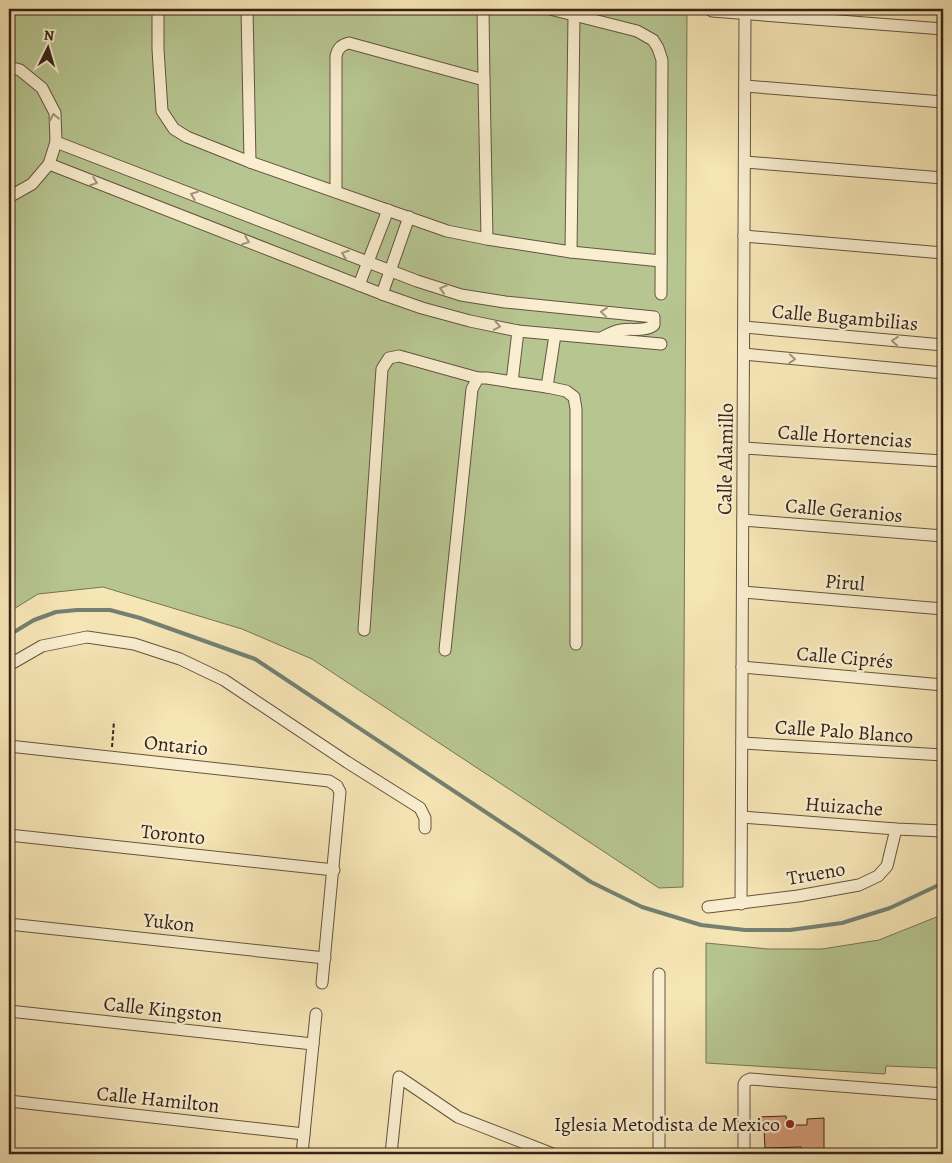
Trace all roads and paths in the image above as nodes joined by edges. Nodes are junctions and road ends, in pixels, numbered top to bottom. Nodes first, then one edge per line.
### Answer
1 (158, 9) edge
2 (247, 9) edge
3 (484, 9) edge
4 (550, 9) edge
5 (712, 10) dead end
6 (745, 14) junction
7 (574, 15) junction
8 (943, 29) edge
9 (9, 67) edge
10 (484, 80) junction
11 (745, 86) junction
12 (943, 102) edge
13 (56, 142) junction
14 (250, 162) junction
15 (745, 162) junction
16 (49, 164) junction
17 (943, 178) edge
18 (336, 192) junction
19 (9, 196) edge
20 (388, 210) junction
21 (409, 217) junction
22 (744, 236) junction
23 (486, 239) junction
24 (571, 252) junction
25 (943, 253) edge
26 (661, 261) junction
27 (368, 263) junction
28 (391, 271) junction
29 (359, 285) junction
30 (382, 294) junction
31 (661, 294) dead end
32 (744, 327) junction
33 (518, 330) junction
34 (555, 335) junction
35 (601, 338) junction
36 (660, 344) dead end
37 (943, 345) edge
38 (744, 354) junction
39 (943, 373) edge
40 (478, 378) junction
41 (512, 382) junction
42 (547, 388) junction
43 (744, 448) junction
44 (943, 461) edge
45 (743, 520) junction
46 (943, 536) edge
47 (743, 592) junction
48 (943, 609) edge
49 (364, 630) dead end
50 (576, 644) dead end
51 (445, 650) dead end
52 (9, 665) edge
53 (742, 667) junction
54 (943, 685) edge
55 (114, 721) dead end
56 (742, 743) junction
57 (9, 746) edge
58 (943, 755) edge
59 (111, 757) junction
60 (742, 817) junction
61 (426, 828) dead end
62 (896, 829) junction
63 (943, 831) edge
64 (9, 835) edge
65 (334, 870) junction
66 (741, 904) junction
67 (708, 907) dead end
68 (9, 924) edge
69 (325, 958) junction
70 (659, 974) dead end
71 (322, 983) dead end
72 (9, 1011) edge
73 (316, 1014) dead end
74 (313, 1044) junction
75 (943, 1094) edge
76 (9, 1101) edge
77 (304, 1134) junction
78 (302, 1154) edge
79 (391, 1154) edge
80 (553, 1154) edge
81 (659, 1154) edge
82 (744, 1154) edge

1 - 14 street
2 - 14 street
3 - 10 street
4 - 7 street
5 - 6 street
6 - 8 street
6 - 11 street, Calle Alamillo
7 - 24 street
7 - 26 street
13 -> 9 street
10 - 18 street
10 - 23 street
11 - 12 street
11 - 15 street, Calle Alamillo
13 - 16 street
27 -> 13 street
14 - 18 street
15 - 17 street
15 - 22 street, Calle Alamillo
16 - 19 street
16 -> 29 street
18 - 20 street
20 - 21 street
20 - 27 street
21 - 23 street
21 - 28 street
22 - 25 street
22 - 32 street, Calle Alamillo
23 - 24 street
24 - 26 street
26 - 31 street
27 - 28 street
27 - 29 street
28 - 30 street
35 -> 28 street
29 - 30 street
30 -> 33 street
37 -> 32 street, Calle Bugambilias
32 - 38 street, Calle Alamillo
33 - 34 street
33 - 41 street
34 - 35 street
34 - 42 street
35 - 36 street
38 -> 39 street
38 - 43 street, Calle Alamillo
40 - 41 street
40 - 49 street
40 - 51 street
41 - 42 street
42 - 50 street
43 - 44 street, Calle Hortencias
43 - 45 street, Calle Alamillo
45 - 46 street, Calle Geranios
45 - 47 street, Calle Alamillo
47 - 48 street, Pirul
47 - 53 street, Calle Alamillo
52 - 61 street
53 - 54 street, Calle Ciprés
53 - 56 street, Calle Alamillo
55 - 59 path
56 - 58 street, Calle Palo Blanco
56 - 60 street, Calle Alamillo
57 - 59 street, Ontario
59 - 65 street, Ontario
60 - 62 street, Huizache
60 - 66 street, Calle Alamillo
62 - 63 street, Huizache
62 - 66 street, Trueno
64 - 65 street, Toronto
65 - 69 street
66 - 67 street, Trueno
68 - 69 street, Yukon
69 - 71 street
70 - 81 street
72 - 74 street, Calle Kingston
73 - 74 street
74 - 77 street
75 - 82 street
76 - 77 street, Calle Hamilton
77 - 78 street
79 - 80 street

